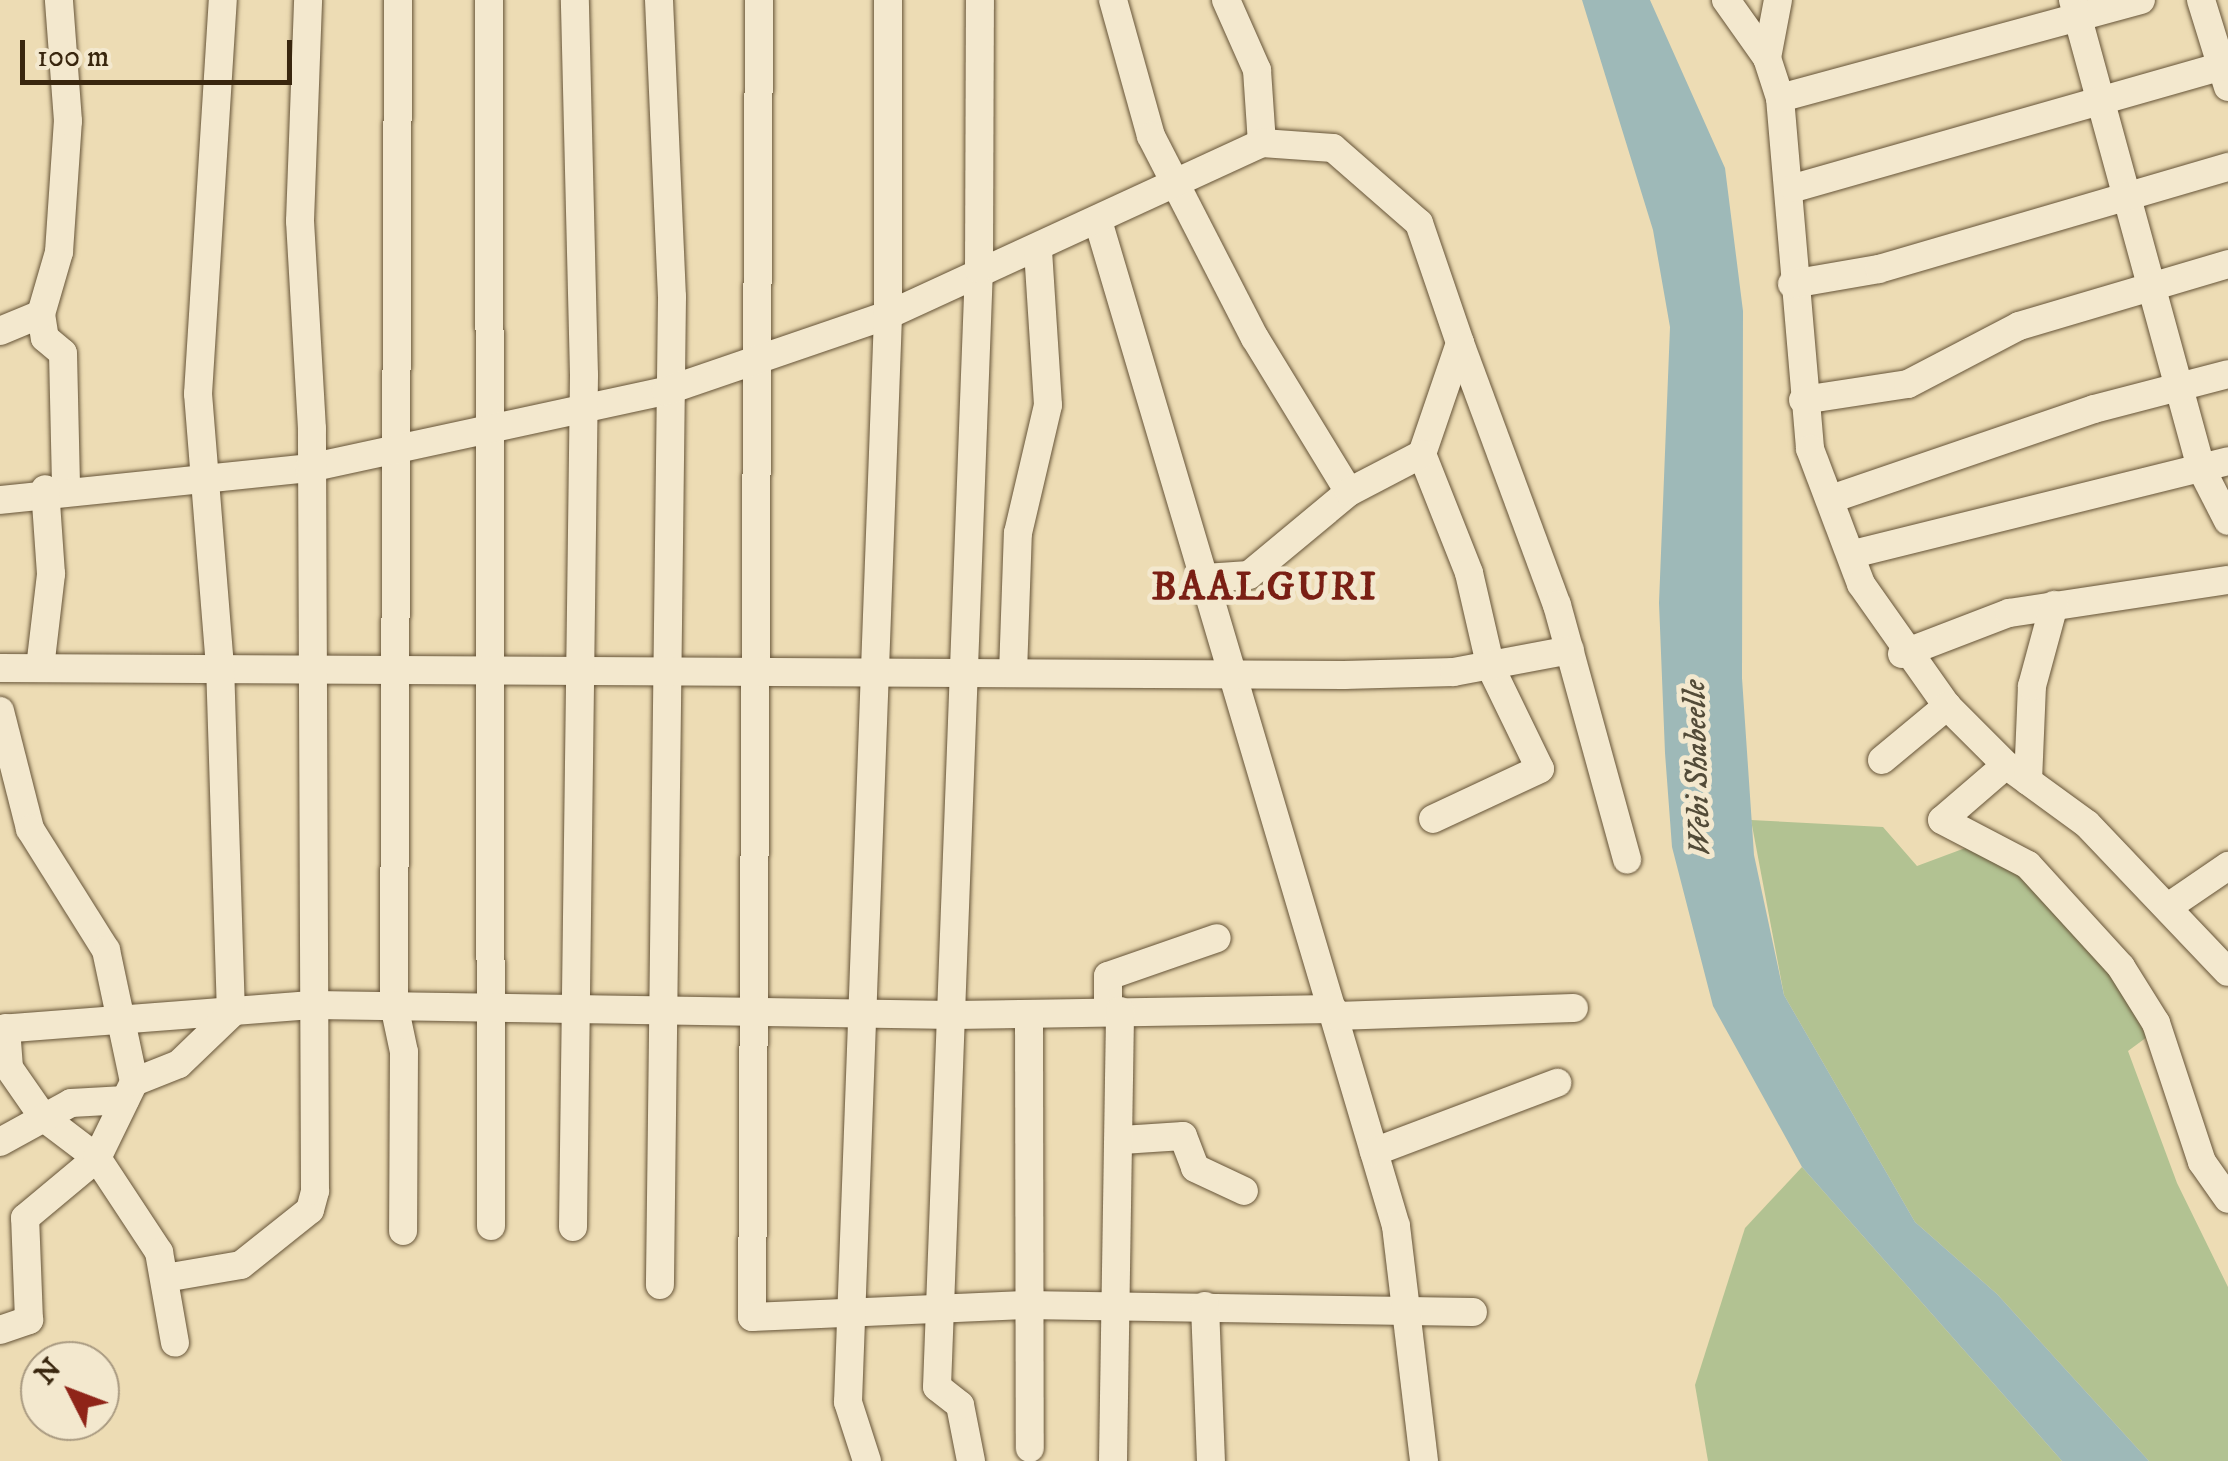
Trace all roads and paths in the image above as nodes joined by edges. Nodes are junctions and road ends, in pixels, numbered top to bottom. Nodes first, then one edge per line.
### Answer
1 (59, 0) edge
2 (223, 0) edge
3 (308, 0) edge
4 (398, 0) edge
5 (489, 0) edge
6 (575, 0) edge
7 (660, 0) edge
8 (759, 0) edge
9 (888, 0) edge
10 (980, 0) edge
11 (1113, 0) edge
12 (1226, 0) edge
13 (1726, 0) edge
14 (1778, 0) edge
15 (2140, 0) edge
16 (2201, 0) edge
17 (2075, 10) edge
18 (1767, 58) junction
19 (2226, 72) edge
20 (1780, 98) junction
21 (2099, 104) junction
22 (1262, 142) junction
23 (2228, 167) edge
24 (1176, 184) junction
25 (1794, 188) junction
26 (2121, 195) junction
27 (1099, 224) junction
28 (1038, 250) junction
29 (2228, 264) edge
30 (979, 269) junction
31 (1792, 284) junction
32 (2149, 284) junction
33 (41, 314) junction
34 (888, 316) junction
35 (0, 332) edge
36 (1460, 343) junction
37 (764, 364) junction
38 (2228, 374) edge
39 (2178, 388) junction
40 (666, 392) junction
41 (1803, 400) junction
42 (582, 410) junction
43 (488, 434) junction
44 (403, 448) junction
45 (1422, 454) junction
46 (2215, 466) edge
47 (309, 468) junction
48 (206, 483) junction
49 (56, 488) junction
50 (1349, 492) junction
51 (1831, 499) junction
52 (0, 500) edge
53 (2228, 521) edge
54 (1853, 554) junction
55 (1206, 578) junction
56 (2228, 580) edge
57 (2054, 605) junction
58 (1570, 650) junction
59 (1902, 654) junction
60 (874, 666) junction
61 (220, 667) junction
62 (0, 668) edge
63 (40, 668) junction
64 (401, 668) junction
65 (576, 668) junction
66 (1491, 668) junction
67 (310, 670) junction
68 (664, 670) junction
69 (489, 672) junction
70 (762, 672) junction
71 (963, 672) junction
72 (1013, 672) junction
73 (1236, 672) junction
74 (1947, 706) junction
75 (0, 711) edge
76 (1882, 760) dead end
77 (2017, 772) junction
78 (1433, 819) dead end
79 (1627, 860) dead end
80 (2228, 866) edge
81 (2168, 907) junction
82 (1217, 938) dead end
83 (2228, 972) edge
84 (314, 1004) junction
85 (394, 1005) junction
86 (488, 1007) junction
87 (1574, 1008) dead end
88 (658, 1010) junction
89 (756, 1010) junction
90 (574, 1011) junction
91 (860, 1012) junction
92 (1114, 1012) junction
93 (1334, 1012) junction
94 (121, 1014) junction
95 (230, 1014) junction
96 (954, 1015) junction
97 (1029, 1015) junction
98 (3, 1029) edge
99 (1557, 1083) dead end
100 (130, 1091) junction
101 (43, 1116) junction
102 (1122, 1140) junction
103 (0, 1142) edge
104 (1374, 1152) junction
105 (97, 1158) junction
106 (1244, 1191) dead end
107 (2228, 1198) edge
108 (491, 1226) dead end
109 (573, 1227) dead end
110 (403, 1231) dead end
111 (165, 1278) junction
112 (660, 1285) dead end
113 (1025, 1305) junction
114 (1205, 1306) junction
115 (941, 1310) junction
116 (1117, 1311) junction
117 (854, 1312) junction
118 (1474, 1312) dead end
119 (1410, 1318) junction
120 (0, 1330) edge
121 (175, 1343) dead end
122 (1030, 1448) dead end
123 (867, 1461) edge
124 (971, 1461) edge
125 (1113, 1461) edge
126 (1211, 1461) edge
127 (1424, 1461) edge

1 - 33 street
2 - 48 street
3 - 47 street
4 - 44 street
5 - 43 street
6 - 42 street
7 - 40 street
8 - 37 street
9 - 34 street
10 - 30 street
11 - 24 street
12 - 22 street
13 - 18 street
14 - 18 street
15 - 17 street
16 - 19 street
17 - 20 street
17 - 21 street
18 - 20 street
19 - 21 street
20 - 25 street
21 - 25 street
21 - 26 street
22 - 24 street
22 - 36 street
23 - 26 street
24 - 27 street
24 - 50 street
25 - 31 street
26 - 31 street
26 - 32 street
27 - 28 street
27 - 55 street
28 - 30 street
28 - 72 street
29 - 32 street
30 - 34 street
30 - 71 street
31 - 41 street
32 - 39 street
32 - 41 street
33 - 35 street
33 - 49 street
34 - 37 street
34 - 60 street
36 - 45 street
36 - 58 street
37 - 40 street
37 - 70 street
38 - 39 street
39 - 46 street
39 - 51 street
40 - 42 street
40 - 68 street
41 - 51 street
42 - 43 street
42 - 65 street
43 - 44 street
43 - 69 street
44 - 47 street
44 - 64 street
45 - 50 street
45 - 66 street
46 - 53 street
46 - 54 street
47 - 48 street
47 - 67 street
48 - 49 street
48 - 61 street
49 - 52 street
49 - 63 street
50 - 55 street
51 - 54 street
54 - 59 street
55 - 73 street
56 - 57 street
57 - 59 street
57 - 77 street
58 - 66 street
58 - 79 street
59 - 74 street
60 - 70 street
60 - 71 street
60 - 91 street
61 - 63 street
61 - 67 street
61 - 95 street
62 - 63 street
64 - 67 street
64 - 69 street
64 - 85 street
65 - 68 street
65 - 69 street
65 - 90 street
66 - 73 street
66 - 78 street
67 - 84 street
68 - 70 street
68 - 88 street
69 - 86 street
70 - 89 street
71 - 72 street
71 - 96 street
72 - 73 street
73 - 93 street
74 - 76 street
74 - 77 street
75 - 94 street
77 - 81 street
77 - 107 street
80 - 81 street
81 - 83 street
82 - 92 street
84 - 85 street
84 - 95 street
84 - 111 street
85 - 86 street
85 - 110 street
86 - 90 street
86 - 108 street
87 - 93 street
88 - 89 street
88 - 90 street
88 - 112 street
89 - 91 street
89 - 117 street
90 - 109 street
91 - 96 street
91 - 117 street
92 - 93 street
92 - 97 street
92 - 102 street
93 - 104 street
94 - 95 street
94 - 98 street
94 - 100 street
95 - 100 street
96 - 97 street
96 - 115 street
97 - 113 street
98 - 101 street
99 - 104 street
100 - 101 street
100 - 105 street
101 - 103 street
101 - 105 street
102 - 106 street
102 - 116 street
104 - 119 street
105 - 111 street
105 - 120 street
111 - 121 street
113 - 115 street
113 - 116 street
113 - 122 street
114 - 116 street
114 - 119 street
114 - 126 street
115 - 117 street
115 - 124 street
116 - 125 street
117 - 123 street
118 - 119 street
119 - 127 street

